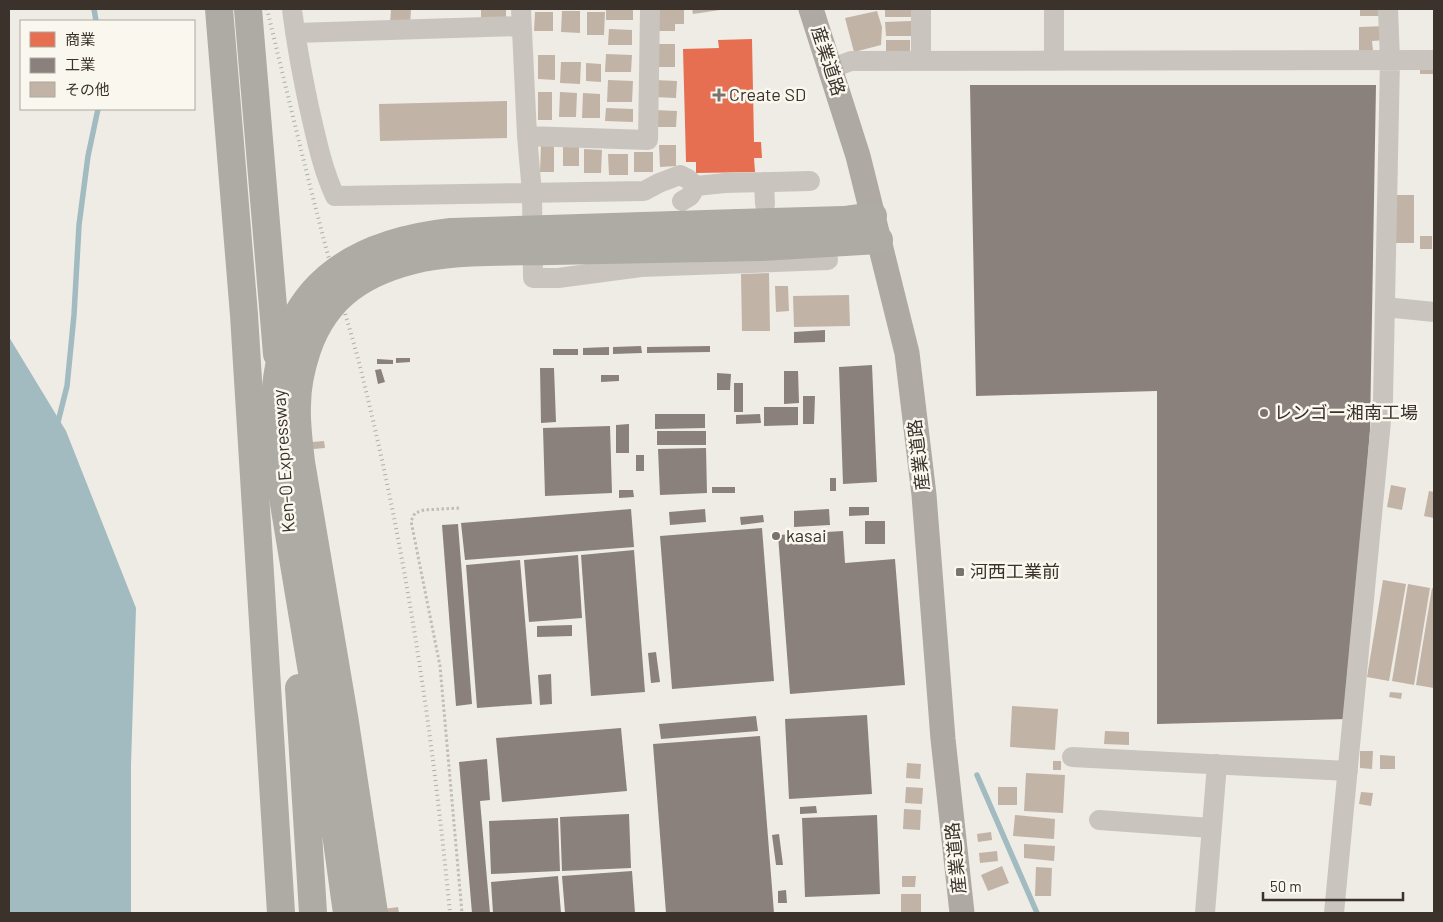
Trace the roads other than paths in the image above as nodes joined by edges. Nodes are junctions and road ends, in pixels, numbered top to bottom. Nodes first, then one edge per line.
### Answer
1 (219, 9) edge
2 (248, 9) edge
3 (292, 9) edge
4 (650, 9) edge
5 (811, 9) edge
6 (921, 9) edge
7 (1054, 9) edge
8 (1388, 9) edge
9 (521, 17) edge
10 (295, 33) junction
11 (1390, 60) junction
12 (1434, 60) edge
13 (921, 61) junction
14 (1054, 61) junction
15 (830, 69) junction
16 (527, 136) junction
17 (764, 182) junction
18 (810, 182) dead end
19 (696, 186) junction
20 (532, 193) junction
21 (682, 201) dead end
22 (765, 204) dead end
23 (876, 228) junction
24 (828, 260) dead end
25 (1385, 307) junction
26 (1434, 312) edge
27 (252, 436) junction
28 (1072, 757) dead end
29 (1216, 764) junction
30 (1348, 771) junction
31 (1099, 820) dead end
32 (1212, 828) junction
33 (262, 913) edge
34 (281, 913) edge
35 (314, 913) edge
36 (347, 913) edge
37 (374, 913) edge
38 (962, 913) edge
39 (1205, 913) edge
40 (1334, 913) edge

1 - 27 highway, Ken-O Expressway
2 - 35 highway, Ken-O Expressway, bridge
3 - 10 street
4 - 16 street
5 - 15 main road, 産業道路
6 - 13 street
7 - 14 street
8 - 11 street
9 - 10 street
9 - 16 street
10 - 20 street
11 - 12 street
11 - 14 street
11 - 25 street
13 - 14 street
13 - 15 street
15 - 23 main road, 産業道路
16 - 20 street
17 - 18 street
17 - 19 street
17 - 22 street
19 - 20 street
19 - 21 street
20 - 24 street
23 - 36 highway, bridge
23 - 37 highway, bridge
23 - 38 main road, 産業道路
25 - 26 street
25 - 30 street
27 - 33 highway
27 - 34 highway, Ken-O Expressway
28 - 29 street
29 - 30 street
29 - 32 street
30 - 40 street
31 - 32 street
32 - 39 street

